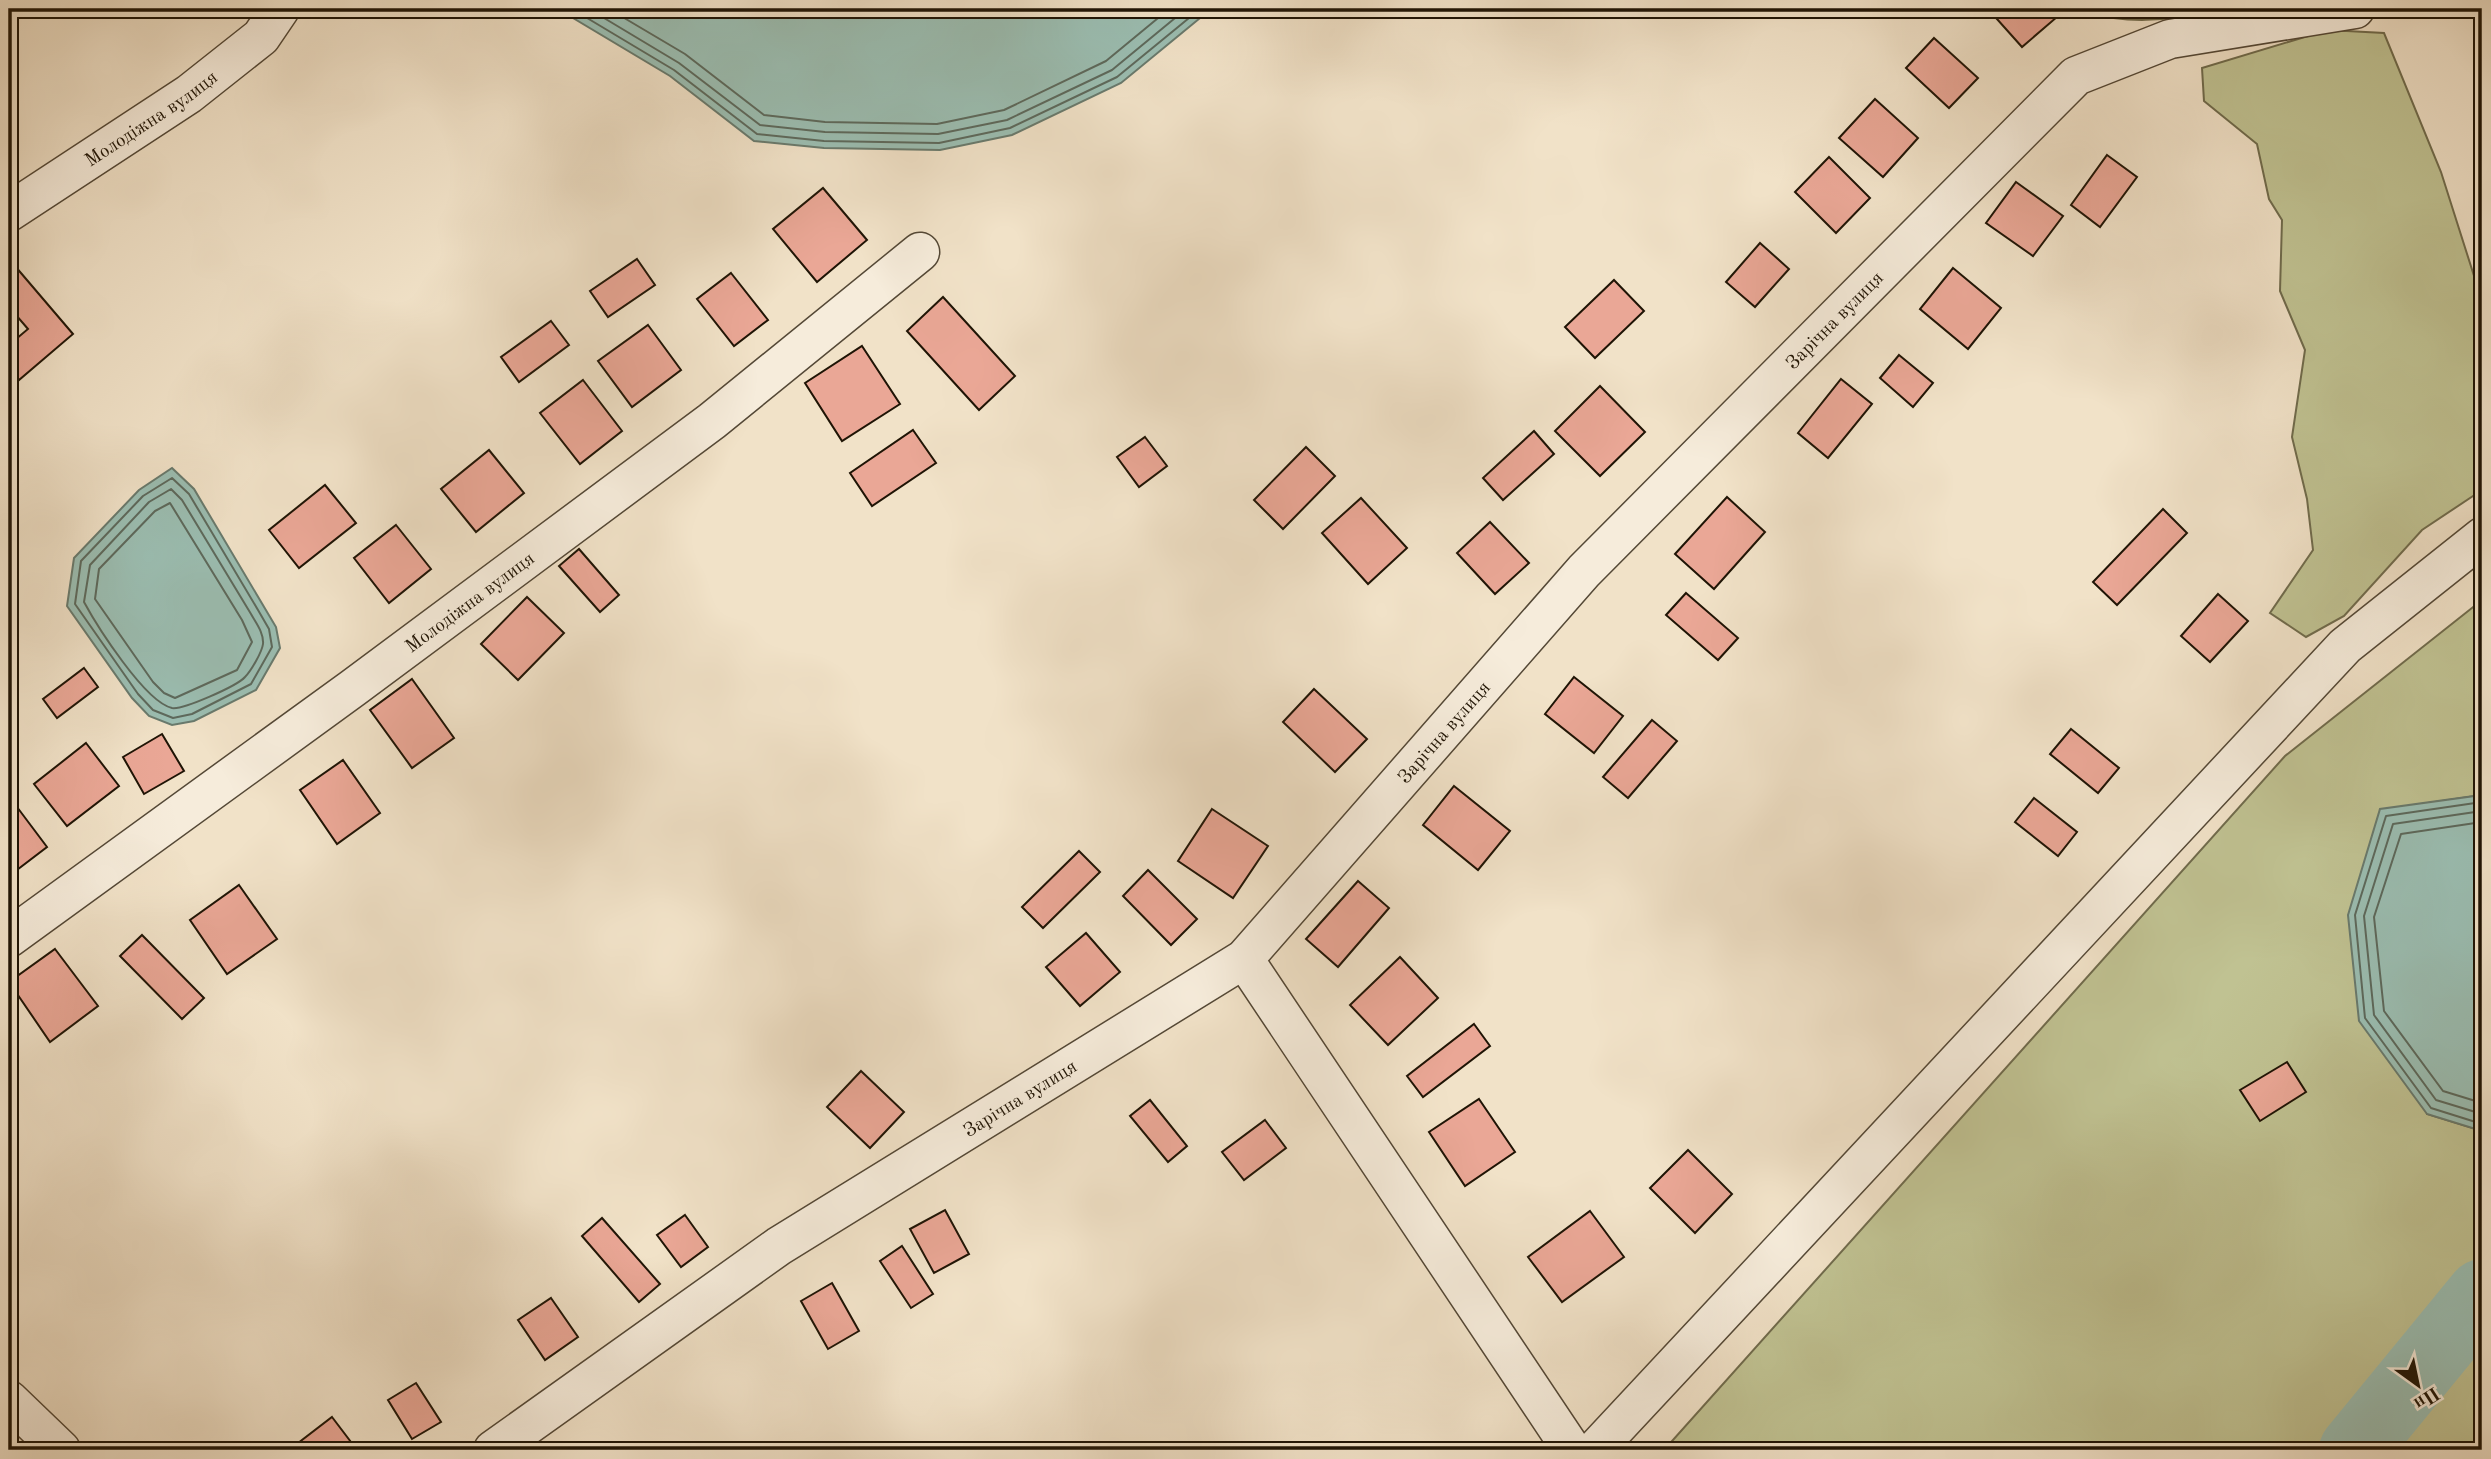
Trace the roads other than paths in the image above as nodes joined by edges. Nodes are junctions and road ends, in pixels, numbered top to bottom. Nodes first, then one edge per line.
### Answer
1 (280, 9) edge
2 (2355, 9) edge
3 (9, 212) edge
4 (920, 252) dead end
5 (2482, 537) edge
6 (9, 938) edge
7 (1244, 960) junction
8 (9, 1400) edge
9 (61, 1450) edge
10 (493, 1450) edge
11 (1572, 1450) edge
12 (1595, 1450) edge

1 - 3 street, Молодіжна вулиця
2 - 7 street, Зарічна вулиця
4 - 6 street, Молодіжна вулиця
5 - 12 street
7 - 10 street, Зарічна вулиця
7 - 11 street
8 - 9 street

